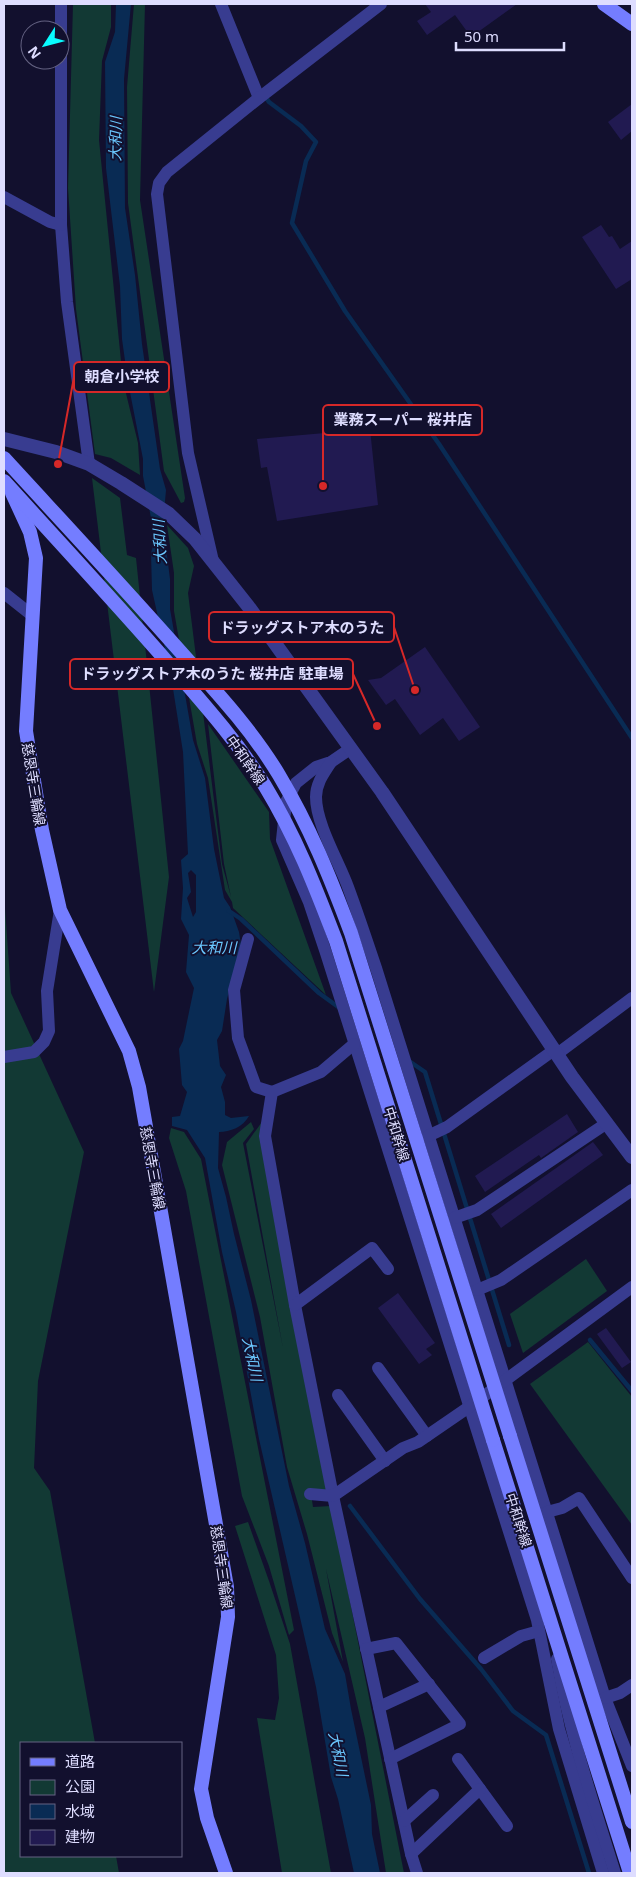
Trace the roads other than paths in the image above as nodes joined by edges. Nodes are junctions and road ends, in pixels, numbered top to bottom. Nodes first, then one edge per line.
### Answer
1 (61, 4) edge
2 (221, 4) edge
3 (382, 4) edge
4 (604, 4) edge
5 (632, 24) edge
6 (264, 94) junction
7 (4, 197) edge
8 (62, 225) junction
9 (4, 439) edge
10 (4, 458) edge
11 (89, 464) junction
12 (4, 480) edge
13 (213, 561) junction
14 (4, 593) edge
15 (34, 616) junction
16 (350, 749) junction
17 (331, 762) junction
18 (60, 910) junction
19 (248, 939) dead end
20 (632, 998) edge
21 (354, 1044) junction
22 (556, 1052) junction
23 (4, 1057) edge
24 (272, 1092) junction
25 (607, 1123) junction
26 (428, 1136) junction
27 (632, 1157) edge
28 (632, 1190) edge
29 (454, 1218) junction
30 (388, 1270) dead end
31 (632, 1287) edge
32 (477, 1290) junction
33 (295, 1305) junction
34 (378, 1368) dead end
35 (505, 1381) junction
36 (338, 1395) dead end
37 (470, 1407) junction
38 (427, 1436) junction
39 (385, 1461) junction
40 (310, 1494) dead end
41 (333, 1496) junction
42 (547, 1512) junction
43 (632, 1578) edge
44 (552, 1627) junction
45 (539, 1631) junction
46 (366, 1649) junction
47 (484, 1658) dead end
48 (429, 1684) junction
49 (632, 1684) edge
50 (605, 1698) junction
51 (379, 1707) junction
52 (607, 1746) junction
53 (390, 1759) junction
54 (458, 1759) dead end
55 (632, 1766) edge
56 (480, 1789) junction
57 (433, 1795) dead end
58 (632, 1800) edge
59 (404, 1822) junction
60 (632, 1822) edge
61 (507, 1826) dead end
62 (411, 1854) junction
63 (226, 1873) edge
64 (417, 1873) edge
65 (603, 1873) edge
66 (615, 1873) edge
67 (630, 1873) edge

1 - 8 street
2 - 6 street
3 - 6 street
4 - 5 main road
6 - 13 street
7 - 8 street
8 - 11 street
9 - 11 street
10 - 52 main road, 中和幹線, bridge
11 - 13 street
12 - 15 main road, 慈恩寺三輪線
12 - 44 main road, 中和幹線, bridge
13 - 16 street
14 - 15 street
15 - 18 main road, 慈恩寺三輪線
16 - 17 street
16 - 22 street
17 - 21 street
17 - 26 street
18 - 23 street
18 - 63 main road, 慈恩寺三輪線
19 - 24 street
20 - 22 street
21 - 24 street
21 - 37 street
22 - 25 street
22 - 26 street
24 - 33 street
25 - 27 street
25 - 29 street
26 - 29 street
28 - 32 street
29 - 32 street
30 - 33 street
31 - 35 street
32 - 35 street
33 - 41 street
34 - 38 street
35 - 37 street
35 - 42 street
36 - 39 street
37 - 38 street
37 - 45 street
38 - 39 street
39 - 41 street
40 - 41 street
41 - 46 street
42 - 43 street
42 - 50 street
44 - 66 street
44 - 67 main road, 中和幹線
45 - 47 street
45 - 65 street
46 - 48 street
46 - 51 street
48 - 51 street
48 - 53 street
49 - 50 street
50 - 55 street
51 - 53 street
52 - 58 street
52 - 60 main road, 中和幹線
53 - 59 street
54 - 56 street
56 - 61 street
56 - 62 street
57 - 59 street
59 - 62 street
62 - 64 street

